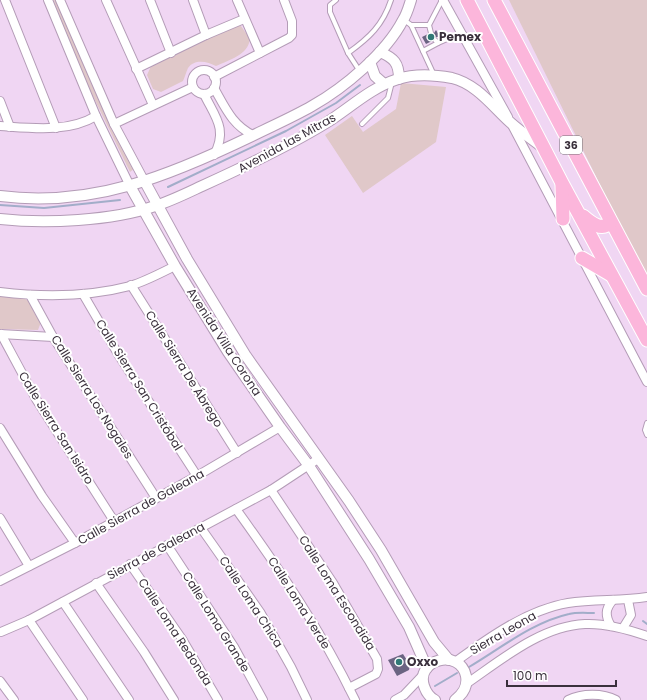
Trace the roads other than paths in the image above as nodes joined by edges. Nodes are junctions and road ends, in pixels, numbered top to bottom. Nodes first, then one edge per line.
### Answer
1 (5, 0) edge
2 (48, 0) edge
3 (60, 0) edge
4 (106, 0) edge
5 (150, 0) edge
6 (193, 0) edge
7 (236, 0) edge
8 (284, 0) edge
9 (336, 0) edge
10 (391, 0) edge
11 (411, 0) edge
12 (443, 0) edge
13 (467, 0) edge
14 (494, 0) edge
15 (244, 19) junction
16 (407, 22) junction
17 (429, 26) junction
18 (431, 33) dead end
19 (461, 33) junction
20 (206, 35) junction
21 (423, 51) junction
22 (380, 52) junction
23 (171, 53) junction
24 (260, 53) junction
25 (348, 53) junction
26 (370, 62) junction
27 (136, 69) junction
28 (360, 71) junction
29 (435, 76) junction
30 (214, 77) junction
31 (392, 82) junction
32 (193, 87) junction
33 (214, 88) junction
34 (204, 94) junction
35 (0, 101) edge
36 (153, 105) junction
37 (96, 116) junction
38 (231, 118) junction
39 (114, 124) junction
40 (219, 124) junction
41 (362, 124) dead end
42 (512, 124) junction
43 (0, 126) edge
44 (10, 127) junction
45 (56, 128) junction
46 (253, 135) junction
47 (547, 150) junction
48 (214, 154) junction
49 (145, 182) junction
50 (562, 183) junction
51 (130, 186) junction
52 (0, 196) edge
53 (157, 206) junction
54 (144, 210) junction
55 (578, 212) junction
56 (0, 219) edge
57 (563, 219) junction
58 (612, 222) junction
59 (582, 258) junction
60 (175, 266) junction
61 (612, 275) junction
62 (131, 285) junction
63 (647, 289) edge
64 (0, 292) edge
65 (83, 294) junction
66 (30, 295) junction
67 (0, 334) edge
68 (53, 337) junction
69 (646, 338) edge
70 (647, 382) edge
71 (647, 423) edge
72 (280, 427) junction
73 (0, 428) edge
74 (647, 435) edge
75 (237, 452) junction
76 (318, 460) junction
77 (309, 466) junction
78 (197, 476) junction
79 (271, 490) junction
80 (156, 498) junction
81 (236, 509) junction
82 (0, 518) edge
83 (114, 521) junction
84 (201, 528) junction
85 (75, 544) junction
86 (167, 545) junction
87 (130, 564) junction
88 (29, 566) junction
89 (0, 581) edge
90 (96, 583) junction
91 (647, 597) edge
92 (613, 600) junction
93 (628, 600) junction
94 (63, 602) junction
95 (29, 620) junction
96 (611, 626) junction
97 (623, 628) junction
98 (1, 632) dead end
99 (647, 636) edge
100 (452, 661) junction
101 (425, 671) junction
102 (0, 681) edge
103 (466, 684) junction
104 (349, 688) junction
105 (405, 697) edge
106 (595, 697) edge
107 (460, 698) edge
108 (432, 699) edge
109 (14, 700) edge
110 (83, 700) edge
111 (129, 700) edge
112 (174, 700) edge
113 (218, 700) edge
114 (264, 700) edge
115 (307, 700) edge
116 (355, 700) edge
117 (395, 700) edge
118 (568, 700) edge
119 (616, 700) edge

1 - 45 street
2 - 37 street, Avenida Villa Corona
3 - 39 street, Avenida Villa Corona
4 - 27 street
5 - 23 street
6 - 20 street
7 - 15 street
8 - 24 street
9 - 25 lane
10 - 25 lane
11 - 16 street, Avenida las Mitras
12 - 17 lane
12 - 19 street
13 - 47 main road, 36
14 - 58 main road, 36
15 - 20 street
15 - 24 street
16 - 17 lane
16 - 21 lane
16 - 22 street, Avenida las Mitras
17 - 18 lane
19 - 21 lane
19 - 42 street
20 - 23 street
21 - 29 lane
22 - 26 street, Avenida las Mitras
22 - 31 street
23 - 27 street
24 - 30 street
25 - 28 lane
26 - 28 street, Avenida las Mitras
26 - 31 street
27 - 36 street
28 - 46 street, Avenida las Mitras
29 - 31 street, Avenida las Mitras
29 - 42 street, Avenida las Mitras
30 - 32 street
30 - 33 street
31 - 41 lane
31 - 53 street, Avenida las Mitras
32 - 34 street
32 - 36 street
33 - 34 street
33 - 38 street
34 - 40 street
35 - 44 street
36 - 39 street
37 - 45 street
37 - 51 street, Avenida Villa Corona
38 - 40 street
38 - 46 street
39 - 49 street, Avenida Villa Corona
40 - 48 street
42 - 47 street, Avenida las Mitras
42 - 57 street
43 - 44 street
44 - 45 street
46 - 48 street, Avenida las Mitras
47 - 50 main road, 36
48 - 49 street, Avenida las Mitras
49 - 51 street, Avenida las Mitras
49 - 53 street, Avenida Villa Corona
50 - 55 main road, 36
50 - 57 main road
51 - 52 street, Avenida las Mitras
51 - 54 street, Avenida Villa Corona
53 - 54 street, Avenida las Mitras
53 - 76 street, Avenida Villa Corona
54 - 56 street, Avenida las Mitras
54 - 60 street, Avenida Villa Corona
55 - 58 main road
55 - 61 main road, 36
57 - 59 street
58 - 63 main road, 36
59 - 61 main road
59 - 70 street
60 - 62 street
60 - 72 street, Avenida Villa Corona
61 - 69 main road, 36
62 - 65 street
62 - 75 street, Calle Sierra De Ábrego
64 - 66 street
65 - 66 street
65 - 78 street, Calle Sierra San Cristóbal
66 - 68 street, Calle Sierra Los Nogales
67 - 68 street
67 - 83 street, Calle Sierra San Isidro
68 - 80 street, Calle Sierra Los Nogales
71 - 74 lane
72 - 75 street, Calle Sierra de Galeana
72 - 77 street, Avenida Villa Corona
73 - 85 street
75 - 78 street, Calle Sierra de Galeana
76 - 77 street, Sierra de Galeana
76 - 100 street, Avenida Villa Corona
77 - 79 street, Sierra de Galeana
77 - 101 street, Avenida Villa Corona
78 - 80 street, Calle Sierra de Galeana
79 - 81 street, Sierra de Galeana
79 - 104 street, Calle Loma Escondida
80 - 83 street, Calle Sierra de Galeana
81 - 84 street, Sierra de Galeana
81 - 104 street, Calle Loma Verde
82 - 88 street
83 - 85 street, Calle Sierra de Galeana
84 - 86 street, Sierra de Galeana
84 - 115 street, Calle Loma Chica
85 - 88 street, Calle Sierra de Galeana
86 - 87 street, Sierra de Galeana
86 - 114 street, Calle Loma Grande
87 - 90 street, Sierra de Galeana
87 - 113 street, Calle Loma Redonda
88 - 89 street, Calle Sierra de Galeana
90 - 94 street, Sierra de Galeana
90 - 112 street
91 - 93 street, Sierra Leona
92 - 93 street, Sierra Leona
92 - 96 street
92 - 100 street, Sierra Leona
93 - 97 street
94 - 95 street, Sierra de Galeana
94 - 111 street
95 - 98 street, Sierra de Galeana
95 - 110 street
96 - 97 street, Sierra Leona
96 - 103 street, Sierra Leona
97 - 99 street, Sierra Leona
100 - 101 street
100 - 103 street, Avenida Villa Corona
101 - 105 street
101 - 108 street, Avenida Villa Corona
102 - 109 street
103 - 107 street
104 - 116 street, Calle Loma Verde
105 - 117 street
106 - 118 street
106 - 119 street

